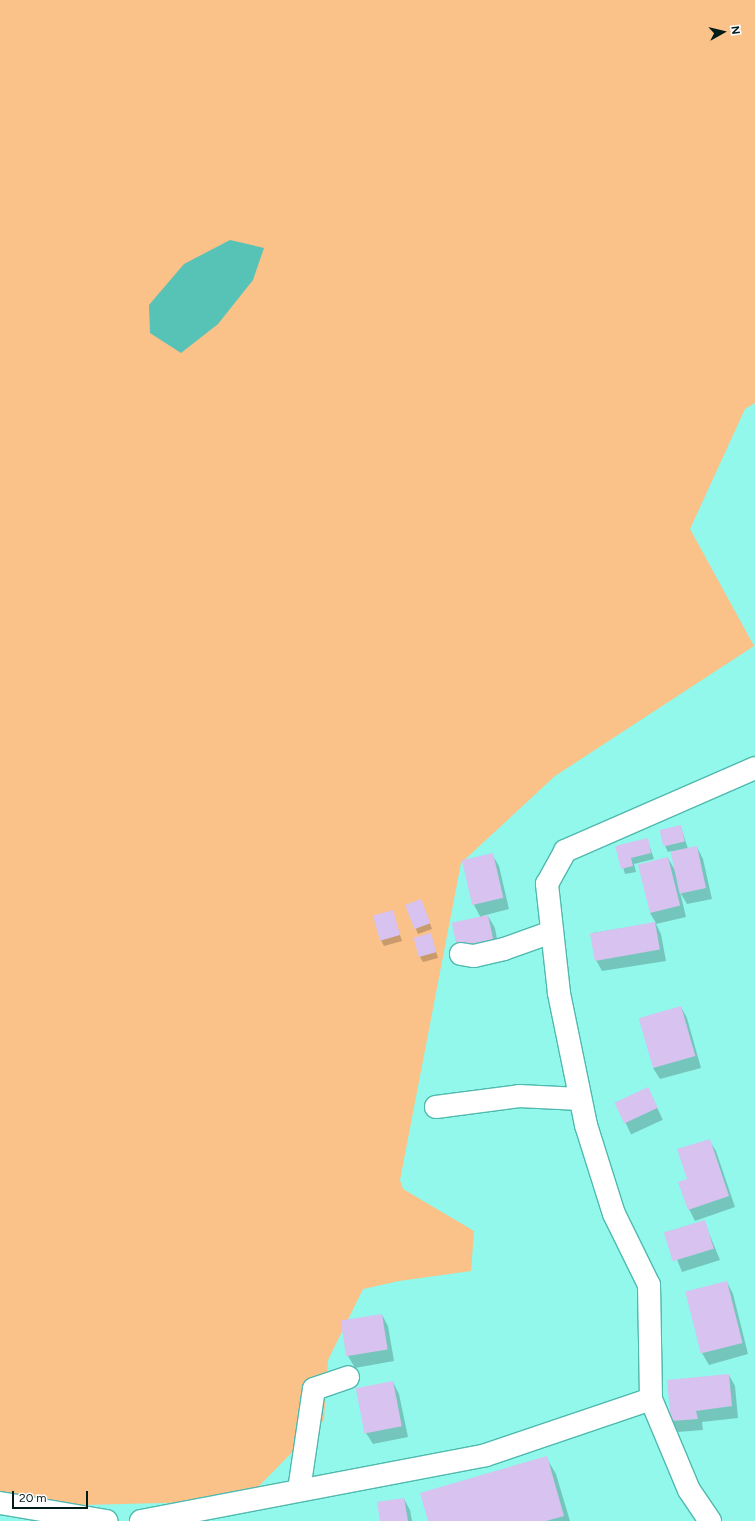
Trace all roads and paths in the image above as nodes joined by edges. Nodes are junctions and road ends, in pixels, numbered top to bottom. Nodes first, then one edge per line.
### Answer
1 (755, 768) edge
2 (552, 932) junction
3 (461, 954) dead end
4 (580, 1098) junction
5 (436, 1106) dead end
6 (348, 1377) dead end
7 (650, 1399) junction
8 (300, 1490) junction
9 (0, 1503) edge
10 (106, 1521) edge
11 (141, 1521) edge
12 (710, 1521) edge

1 - 2 street
2 - 3 street
2 - 4 street
4 - 5 street
4 - 7 street
6 - 8 street
7 - 8 street
7 - 12 street
8 - 11 street
9 - 10 street

